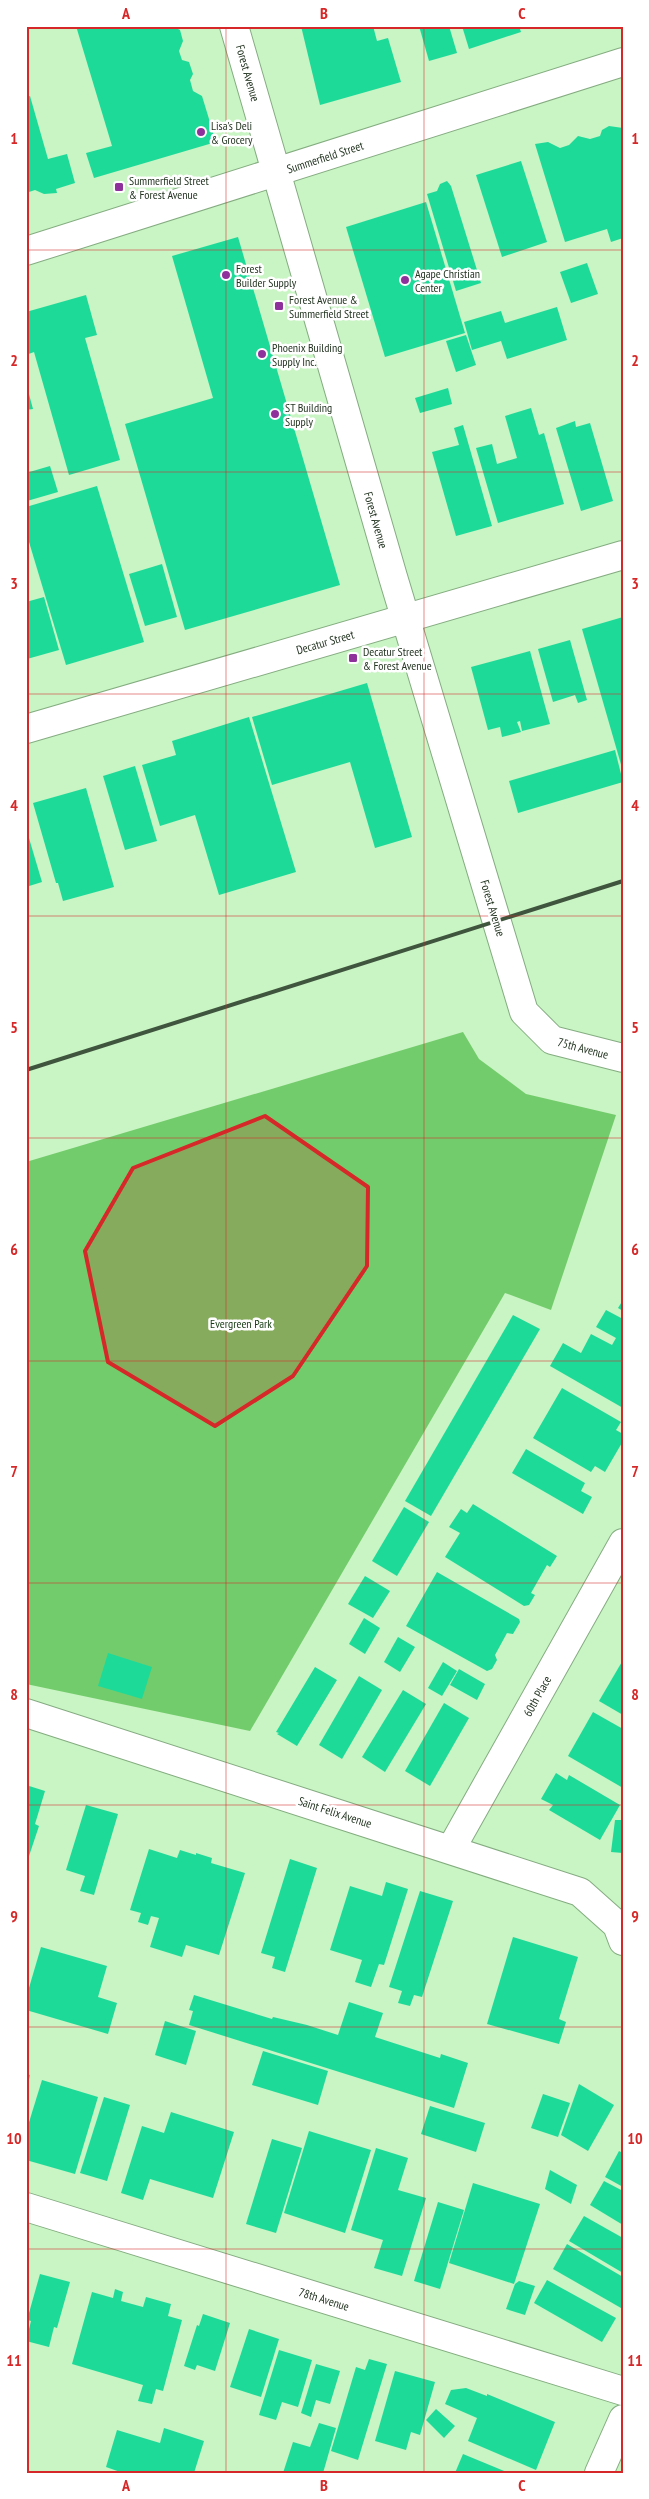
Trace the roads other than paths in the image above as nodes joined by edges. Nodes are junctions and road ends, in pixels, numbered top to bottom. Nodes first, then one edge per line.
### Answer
1 (234, 26) edge
2 (623, 62) edge
3 (276, 172) junction
4 (26, 251) edge
5 (623, 555) edge
6 (406, 619) junction
7 (26, 729) edge
8 (524, 1012) joint
9 (623, 1058) edge
10 (623, 1543) edge
11 (26, 1713) edge
12 (452, 1849) junction
13 (623, 1941) edge
14 (26, 2207) edge
15 (623, 2391) edge
16 (623, 2419) edge
17 (599, 2473) edge

1 - 3 street, Forest Avenue
2 - 3 street, Summerfield Street
3 - 4 street, Summerfield Street
3 - 6 street, Forest Avenue
5 - 6 street, Decatur Street
6 - 7 street, Decatur Street
6 - 8 street, Forest Avenue
8 - 9 street, 75th Avenue
10 - 12 street, 60th Place
11 - 12 street, Saint Felix Avenue
12 - 13 street, Saint Felix Avenue
14 - 15 street, 78th Avenue
16 - 17 street

